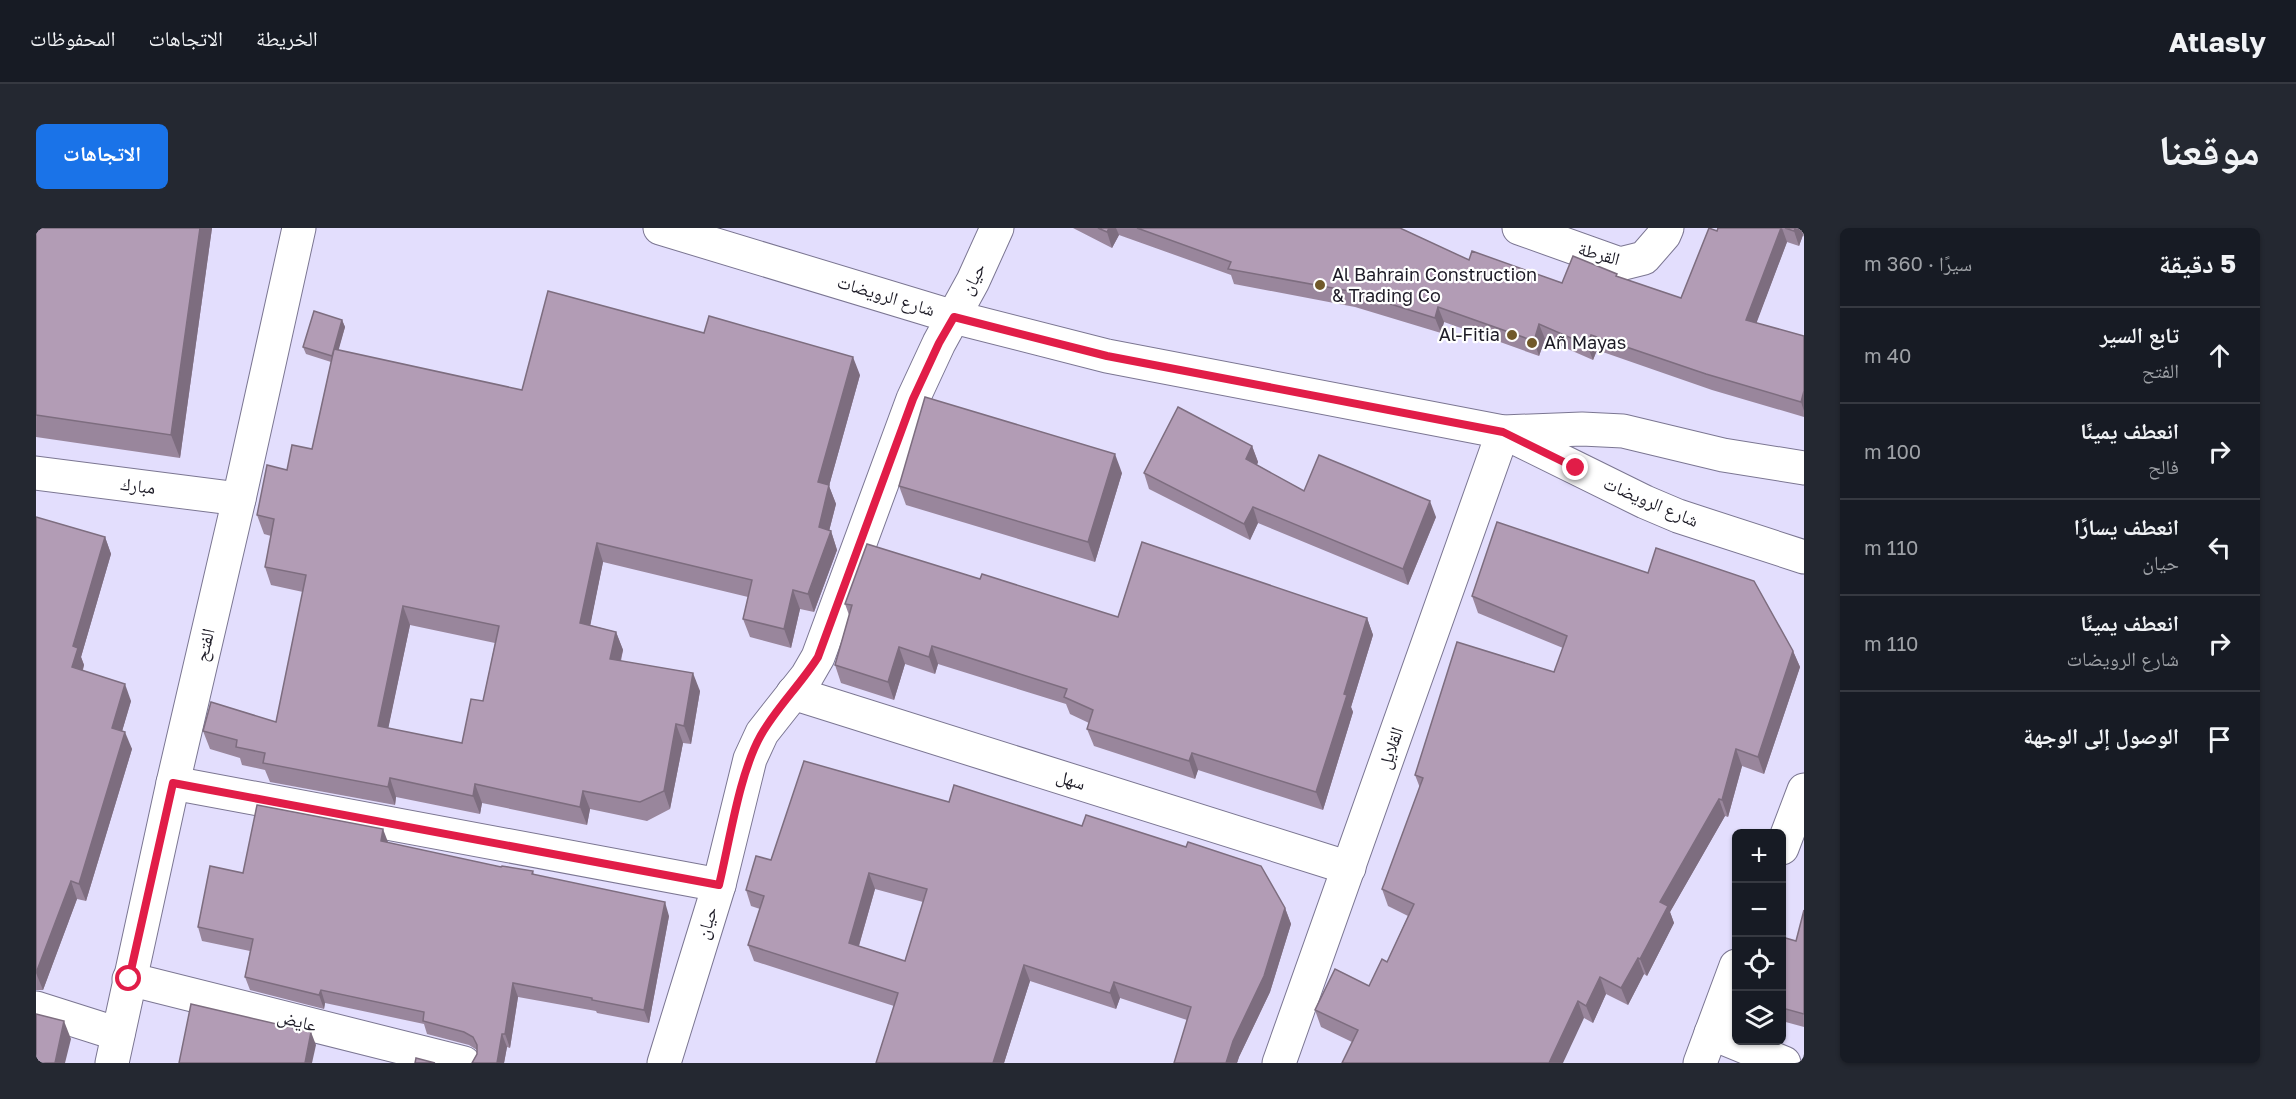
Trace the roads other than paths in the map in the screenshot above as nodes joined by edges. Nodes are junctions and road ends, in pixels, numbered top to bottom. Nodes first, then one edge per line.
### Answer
1 (299, 228) edge
2 (660, 228) edge
3 (997, 228) edge
4 (1519, 228) edge
5 (1666, 228) edge
6 (954, 317) junction
7 (1503, 432) junction
8 (1804, 468) edge
9 (36, 473) edge
10 (239, 500) junction
11 (1804, 557) edge
12 (793, 693) junction
13 (173, 783) junction
14 (1804, 790) edge
15 (1786, 837) edge
16 (1349, 868) junction
17 (719, 885) junction
18 (129, 979) junction
19 (1732, 979) edge
20 (36, 1008) edge
21 (115, 1048) edge
22 (1705, 1048) edge
23 (464, 1063) edge
24 (664, 1063) edge
25 (1279, 1063) edge
26 (1784, 1063) edge

1 - 10 street, الفتح
2 - 6 street, شارع الرويضات
3 - 6 street, حيان
4 - 5 street, القرطة
6 - 7 street, شارع الرويضات
6 - 12 street, حيان
7 - 8 street, شارع الرويضات
7 - 11 street, شارع الرويضات
7 - 16 street, القلايل
9 - 10 street, مبارك
10 - 13 street, الفتح
12 - 16 street, سهل
12 - 17 street, حيان
13 - 17 street
13 - 18 street, الفتح
14 - 15 street
16 - 25 street, القلايل
17 - 24 street, حيان
18 - 21 street, الفتح
18 - 23 street, عايض
19 - 22 street
20 - 21 street
22 - 26 street

